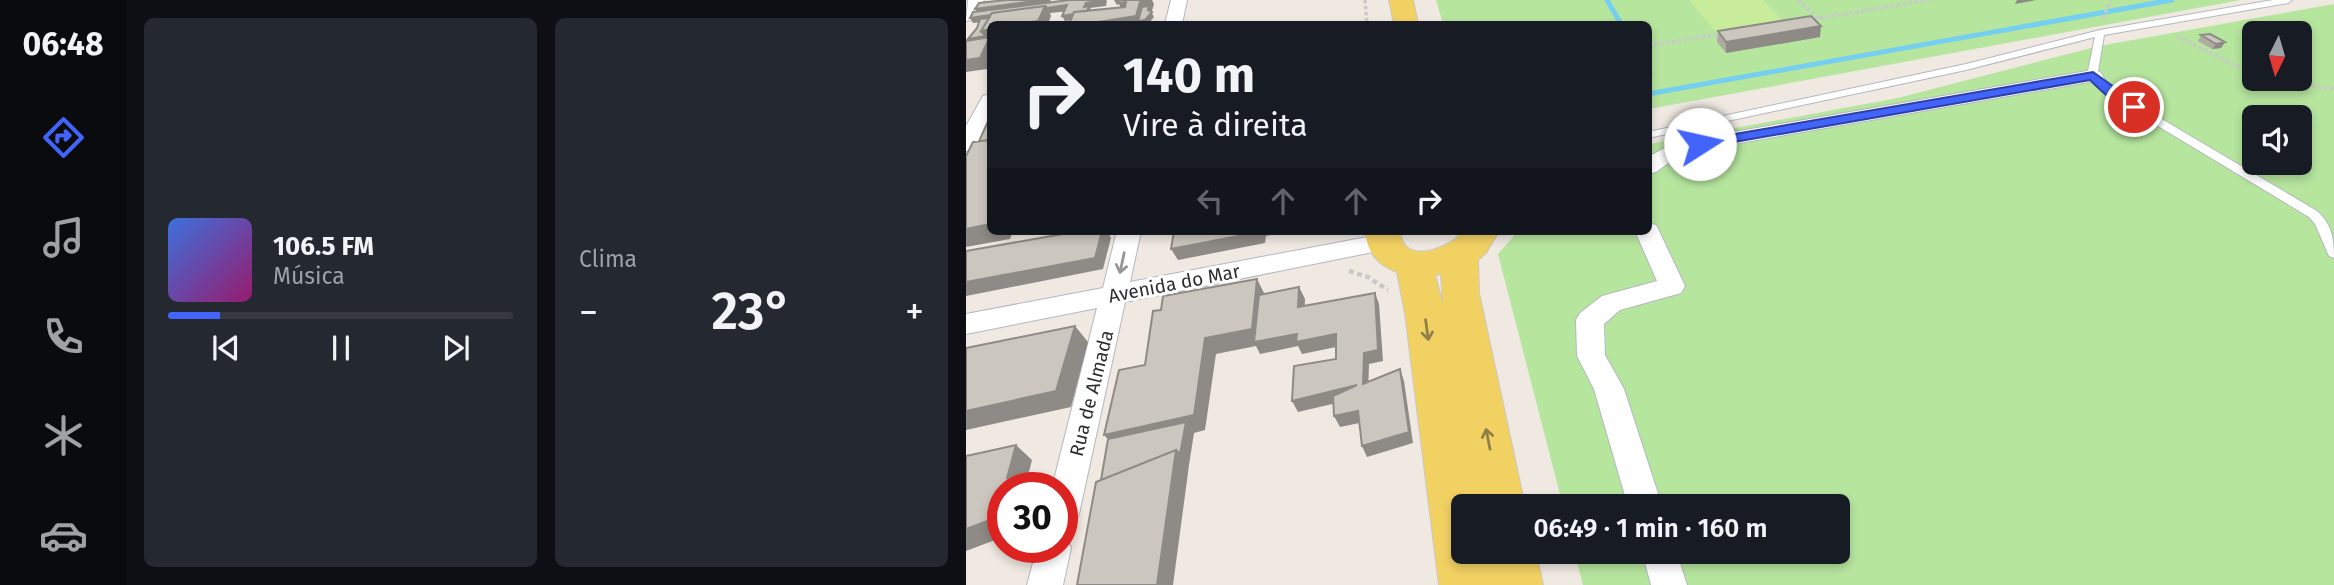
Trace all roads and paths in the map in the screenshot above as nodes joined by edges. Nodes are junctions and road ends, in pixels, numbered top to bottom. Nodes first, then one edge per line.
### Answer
1 (976, 0) edge
2 (1179, 0) edge
3 (1365, 0) edge
4 (1401, 0) edge
5 (1798, 0) edge
6 (1928, 0) edge
7 (2111, 0) edge
8 (2288, 0) edge
9 (2108, 8) dead end
10 (966, 16) edge
11 (1818, 18) junction
12 (1807, 20) edge
13 (1175, 21) edge
14 (1367, 21) edge
15 (1405, 21) edge
16 (2100, 33) junction
17 (1723, 34) edge
18 (2173, 34) dead end
19 (1652, 45) edge
20 (2242, 69) edge
21 (2093, 76) junction
22 (2312, 86) edge
23 (2334, 89) edge
24 (987, 101) edge
25 (966, 105) edge
26 (987, 106) edge
27 (1652, 134) edge
28 (966, 145) edge
29 (1652, 164) edge
30 (1128, 235) edge
31 (1649, 235) edge
32 (1470, 243) edge
33 (1393, 246) edge
34 (2334, 253) edge
35 (1115, 295) junction
36 (966, 324) edge
37 (1072, 472) edge
38 (1499, 494) edge
39 (1641, 494) edge
40 (1050, 563) edge
41 (1513, 564) edge
42 (1663, 564) edge
43 (1045, 585) edge
44 (1465, 585) edge
45 (1517, 585) edge
46 (1669, 585) edge

1 - 10 street
2 - 13 street
3 - 14 path
4 - 15 main road
5 - 11 path
6 - 11 path
7 - 9 path
8 - 16 lane
11 - 12 path
16 - 21 lane
16 - 27 lane
17 - 19 path
18 - 20 path
21 - 29 street
21 - 34 lane
22 - 23 path
24 - 25 street
26 - 28 street
30 -> 35 street, Rua de Almada
31 - 39 street
32 - 33 main road
38 -> 32 main road
33 - 35 street, Avenida do Mar
33 -> 44 main road
35 - 36 street, Avenida do Mar
35 - 37 street, Rua de Almada
40 - 43 street
41 - 45 main road
42 - 46 street

